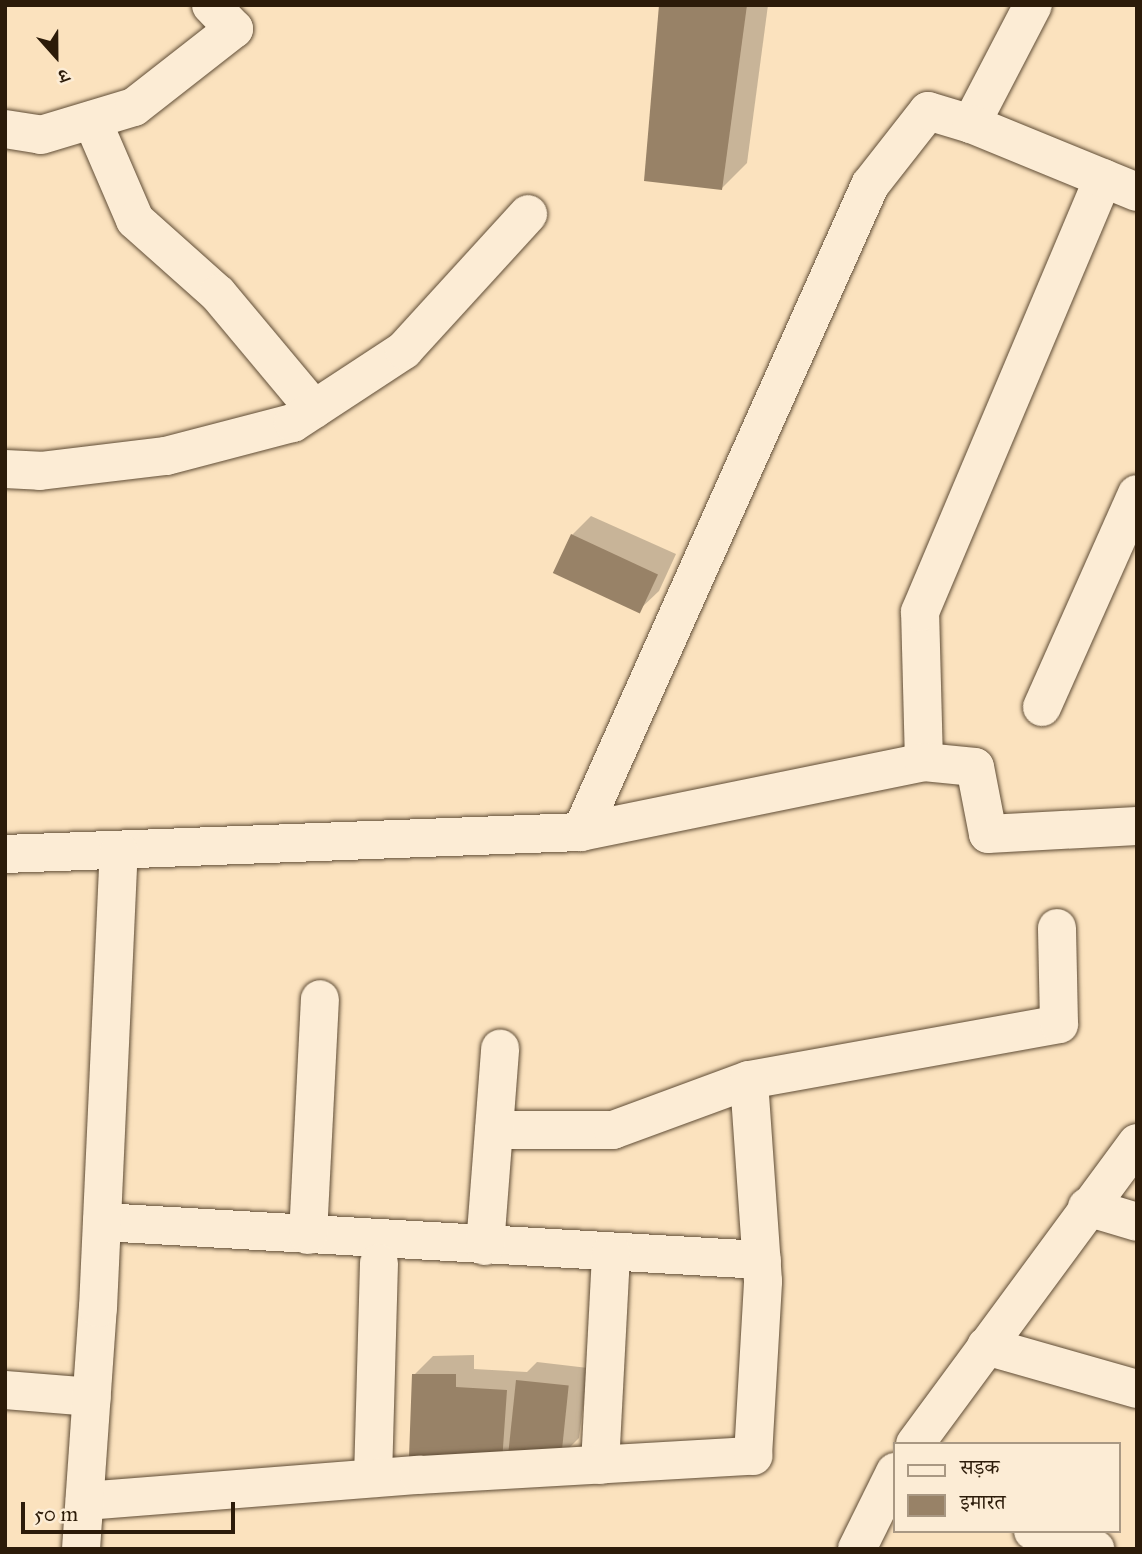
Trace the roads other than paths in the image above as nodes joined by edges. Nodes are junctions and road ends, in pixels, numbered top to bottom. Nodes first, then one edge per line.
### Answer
1 (211, 5) edge
2 (1033, 5) edge
3 (93, 120) junction
4 (971, 124) junction
5 (5, 129) edge
6 (1120, 185) edge
7 (528, 214) dead end
8 (314, 409) junction
9 (5, 469) edge
10 (1137, 494) edge
11 (1042, 707) dead end
12 (924, 762) junction
13 (1137, 826) edge
14 (581, 832) junction
15 (119, 851) junction
16 (5, 854) edge
17 (1057, 928) dead end
18 (320, 999) dead end
19 (500, 1049) dead end
20 (749, 1080) junction
21 (494, 1130) junction
22 (1137, 1143) edge
23 (1087, 1207) junction
24 (102, 1222) junction
25 (1137, 1222) edge
26 (308, 1236) junction
27 (485, 1246) junction
28 (611, 1252) junction
29 (762, 1260) junction
30 (379, 1263) dead end
31 (986, 1346) junction
32 (5, 1390) edge
33 (1137, 1390) edge
34 (92, 1397) junction
35 (916, 1442) edge
36 (600, 1465) junction
37 (373, 1478) junction
38 (891, 1484) edge
39 (85, 1501) junction
40 (1040, 1533) edge
41 (81, 1549) edge
42 (857, 1549) edge
43 (1095, 1549) edge

1 - 3 street
2 - 4 street
3 - 5 street
3 - 8 street
4 - 6 street
4 - 14 street
6 - 12 street
7 - 8 street
8 - 9 street
10 - 11 street
12 - 13 street
12 - 14 street
14 - 15 street
15 - 16 street
15 - 24 street
17 - 20 street
18 - 26 street
19 - 21 street
20 - 21 street
20 - 29 street
21 - 27 street
22 - 23 street
23 - 25 street
23 - 31 street
24 - 26 street
24 - 34 street
26 - 27 street
27 - 28 street
28 - 29 street
28 - 36 street
29 - 36 street
30 - 37 street
31 - 33 street
31 - 35 street
32 - 34 street
34 - 39 street
36 - 37 street
37 - 39 street
38 - 42 street
39 - 41 street
40 - 43 street

